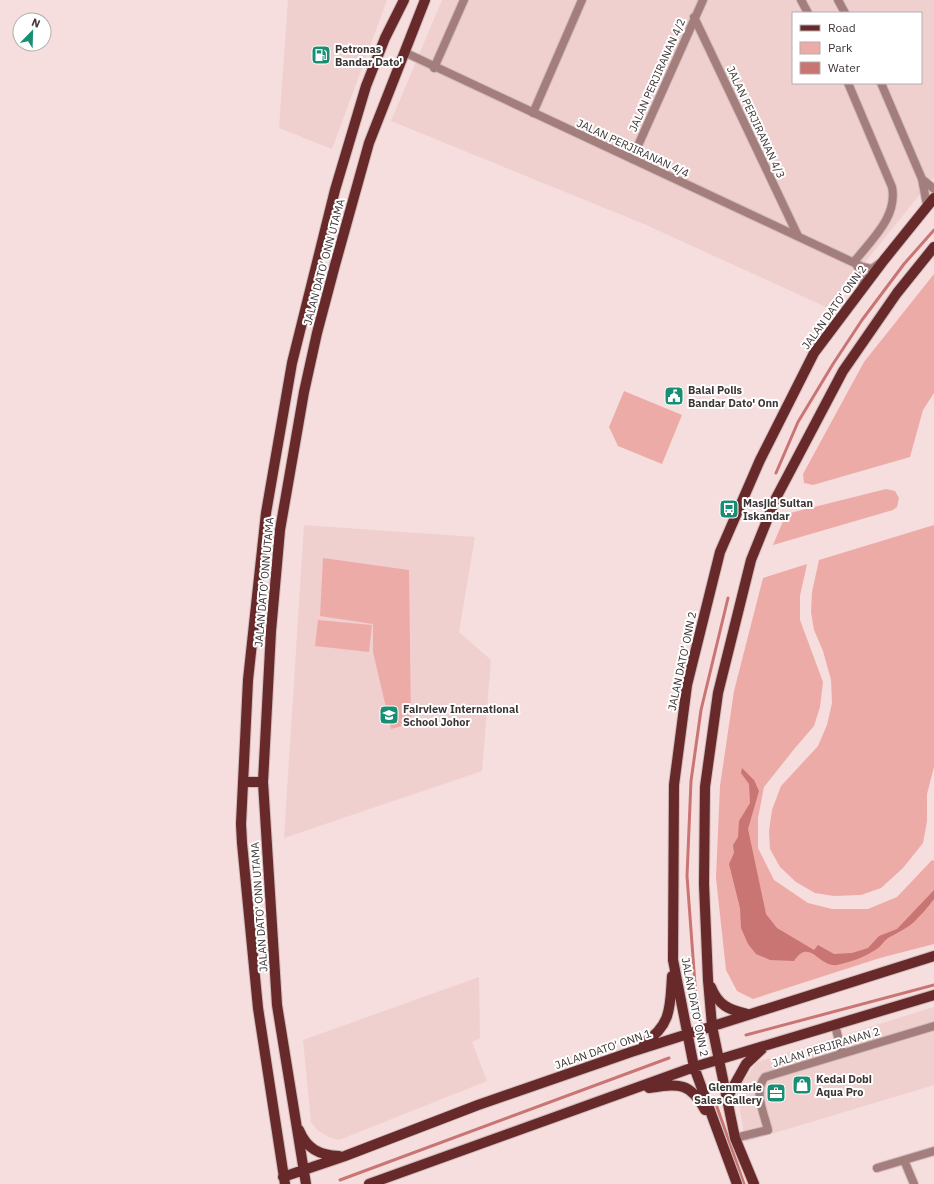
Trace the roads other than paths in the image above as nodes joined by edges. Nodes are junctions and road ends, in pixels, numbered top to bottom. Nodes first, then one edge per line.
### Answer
1 (404, 0) edge
2 (425, 0) edge
3 (464, 0) edge
4 (582, 0) edge
5 (703, 0) edge
6 (801, 0) edge
7 (838, 0) edge
8 (807, 12) edge
9 (844, 12) edge
10 (694, 17) junction
11 (404, 52) junction
12 (434, 68) junction
13 (848, 84) edge
14 (882, 84) edge
15 (533, 113) junction
16 (632, 159) junction
17 (922, 179) junction
18 (934, 188) edge
19 (931, 201) edge
20 (798, 236) junction
21 (934, 247) edge
22 (884, 260) junction
23 (854, 262) junction
24 (862, 290) junction
25 (243, 782) junction
26 (263, 782) junction
27 (934, 956) edge
28 (673, 960) junction
29 (708, 980) junction
30 (934, 995) edge
31 (747, 1014) junction
32 (834, 1025) junction
33 (712, 1026) junction
34 (934, 1026) edge
35 (687, 1033) junction
36 (765, 1046) junction
37 (631, 1052) junction
38 (842, 1053) junction
39 (718, 1061) junction
40 (694, 1067) junction
41 (626, 1091) junction
42 (727, 1098) junction
43 (294, 1116) junction
44 (735, 1138) junction
45 (720, 1140) junction
46 (934, 1151) edge
47 (345, 1156) junction
48 (904, 1160) junction
49 (877, 1168) dead end
50 (303, 1169) junction
51 (283, 1182) edge
52 (306, 1184) edge
53 (369, 1184) edge
54 (737, 1184) edge
55 (754, 1184) edge
56 (914, 1184) edge

1 - 25 main road, JALAN DATO' ONN UTAMA
2 - 11 main road, JALAN DATO' ONN UTAMA
3 - 12 street
4 - 15 street
5 - 10 street, JALAN PERJIRANAN 4/2
6 - 8 street
7 - 9 street
10 - 16 street, JALAN PERJIRANAN 4/2
10 - 20 street, JALAN PERJIRANAN 4/3
11 - 12 street, JALAN PERJIRANAN 4/4
11 - 26 main road, JALAN DATO' ONN UTAMA
12 - 15 street, JALAN PERJIRANAN 4/4
13 - 23 street
14 - 17 street
15 - 16 street, JALAN PERJIRANAN 4/4
16 - 20 street, JALAN PERJIRANAN 4/4
17 - 18 street
17 - 19 street
19 - 22 main road, JALAN DATO' ONN 2
20 - 23 street, JALAN PERJIRANAN 4/4
21 - 29 main road, JALAN DATO' ONN 2
22 - 23 street, JALAN PERJIRANAN 4/4
22 - 24 main road, JALAN DATO' ONN 2
23 - 24 street
24 - 28 main road, JALAN DATO' ONN 2
25 - 26 main road
25 - 51 main road, JALAN DATO' ONN UTAMA
26 - 43 main road, JALAN DATO' ONN UTAMA
27 - 31 main road, JALAN DATO' ONN 1
28 - 35 main road, JALAN DATO' ONN 2
28 - 37 main road
29 - 31 main road
29 - 33 main road, JALAN DATO' ONN 2
30 - 32 main road
31 - 33 main road, JALAN DATO' ONN 1
32 - 36 main road
32 - 38 street
33 - 35 main road, JALAN DATO' ONN 1
33 - 39 main road, JALAN DATO' ONN 2
34 - 38 street, JALAN PERJIRANAN 2
35 - 37 main road, JALAN DATO' ONN 1
35 - 40 main road, JALAN DATO' ONN 2
36 - 39 main road
36 - 42 main road
37 - 47 main road, JALAN DATO' ONN 1
38 - 44 street, JALAN PERJIRANAN 2
39 - 40 main road
39 - 42 main road, JALAN DATO' ONN 2
40 - 41 main road
40 - 45 main road, JALAN DATO' ONN 2
41 - 45 main road
41 - 53 main road
42 - 44 main road, JALAN DATO' ONN 2
43 - 47 main road
43 - 50 main road, JALAN DATO' ONN UTAMA
44 - 55 main road, JALAN DATO' ONN 2
45 - 54 main road, JALAN DATO' ONN 2
46 - 48 street
47 - 50 main road, JALAN DATO' ONN 1
48 - 49 street
48 - 56 street
50 - 51 main road, JALAN DATO' ONN 1
50 - 52 main road, JALAN DATO' ONN UTAMA

